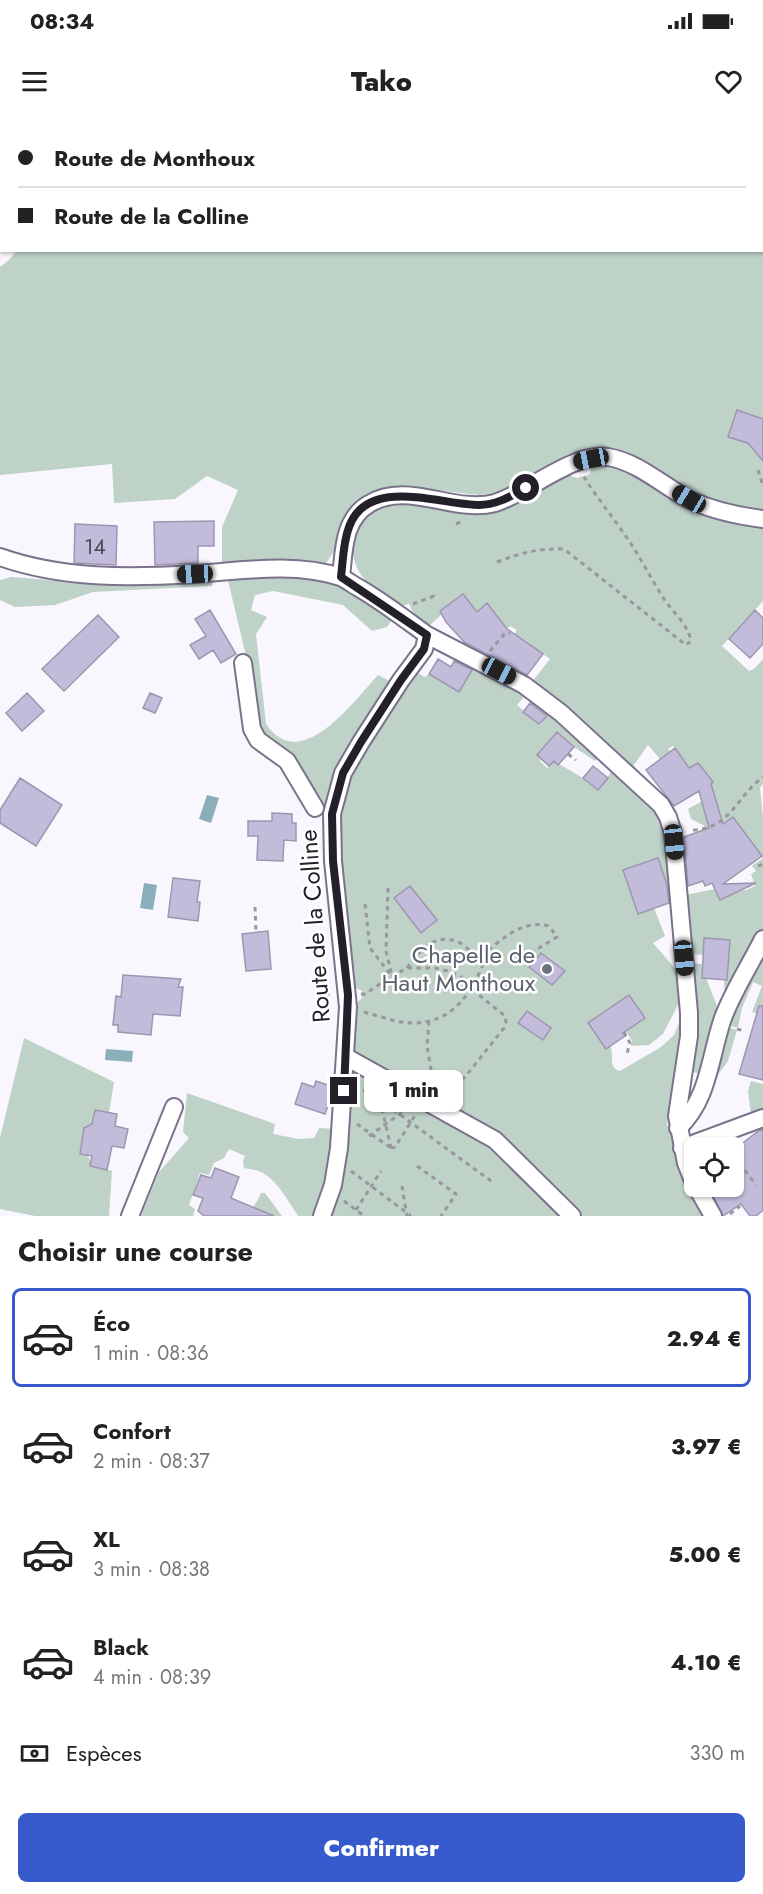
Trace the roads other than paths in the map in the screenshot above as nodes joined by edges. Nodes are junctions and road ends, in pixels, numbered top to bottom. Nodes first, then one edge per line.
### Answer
1 (763, 519) edge
2 (2, 562) edge
3 (341, 577) junction
4 (427, 635) junction
5 (243, 663) dead end
6 (315, 808) dead end
7 (763, 939) edge
8 (346, 1057) junction
9 (174, 1107) dead end
10 (763, 1118) edge
11 (678, 1128) junction
12 (682, 1148) junction
13 (684, 1154) edge
14 (702, 1197) edge
15 (130, 1216) edge
16 (322, 1216) edge
17 (572, 1216) edge
18 (712, 1216) edge

1 - 3 street
2 - 3 street
3 - 4 street
4 - 8 street, Route de la Colline
4 - 11 street
5 - 6 street
7 - 11 street
8 - 16 street, Route de la Colline
8 - 17 street
9 - 15 street
10 - 12 street
11 - 12 street
12 - 13 street
14 - 18 street

